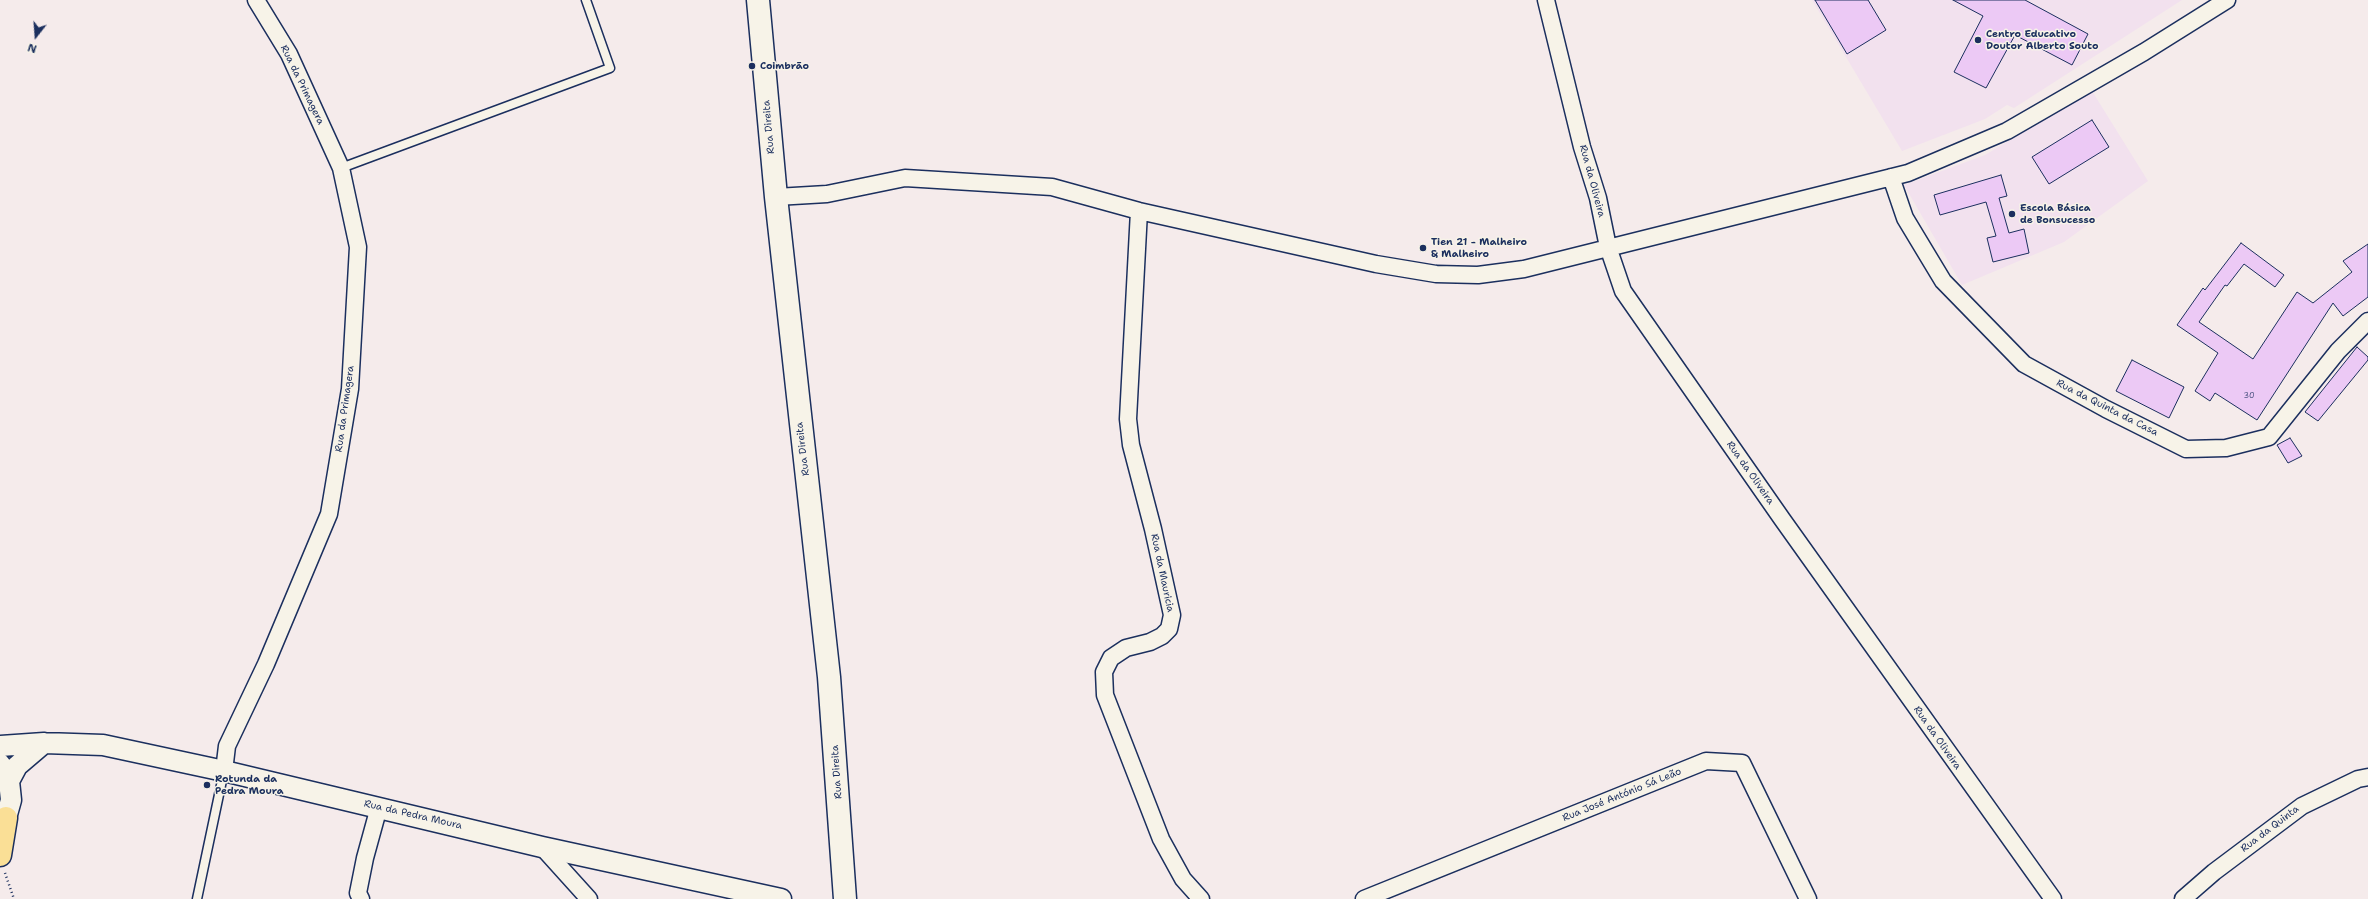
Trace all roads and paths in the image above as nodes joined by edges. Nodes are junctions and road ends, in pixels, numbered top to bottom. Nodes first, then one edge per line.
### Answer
1 (256, 0) edge
2 (586, 0) edge
3 (758, 0) edge
4 (1546, 0) edge
5 (2227, 0) edge
6 (341, 168) junction
7 (1891, 177) junction
8 (776, 197) junction
9 (1139, 211) junction
10 (1608, 247) junction
11 (2368, 321) edge
12 (44, 743) junction
13 (0, 746) edge
14 (0, 764) edge
15 (224, 771) junction
16 (2368, 777) edge
17 (9, 781) junction
18 (379, 807) junction
19 (3, 823) edge
20 (542, 847) junction
21 (1, 860) edge
22 (14, 899) edge
23 (197, 899) edge
24 (361, 899) edge
25 (589, 899) edge
26 (781, 899) edge
27 (845, 899) edge
28 (1201, 899) edge
29 (1364, 899) edge
30 (1808, 899) edge
31 (2053, 899) edge
32 (2183, 899) edge

1 - 6 street, Rua da Primagera
2 - 6 lane
3 - 8 main road, Rua Direita
4 - 10 street, Rua da Oliveira
5 - 7 street
6 - 15 street, Rua da Primagera
7 - 10 street
7 - 11 street, Rua da Quinta da Casa
8 - 9 street
8 - 27 main road, Rua Direita
9 - 10 street
9 - 28 street, Rua da Mauricia
10 - 31 street, Rua da Oliveira
12 - 13 street, Rua da Pedra Moura
12 - 15 street, Rua da Pedra Moura
12 - 17 street
14 - 17 street
15 - 18 street, Rua da Pedra Moura
15 - 23 lane
16 - 32 street, Rua da Quinta
17 - 19 street
18 - 20 street, Rua da Pedra Moura
18 - 24 street
19 - 21 main road
20 - 25 street
20 - 26 street, Rua da Pedra Moura
21 - 22 path
29 - 30 street, Rua José António Sá Leão

